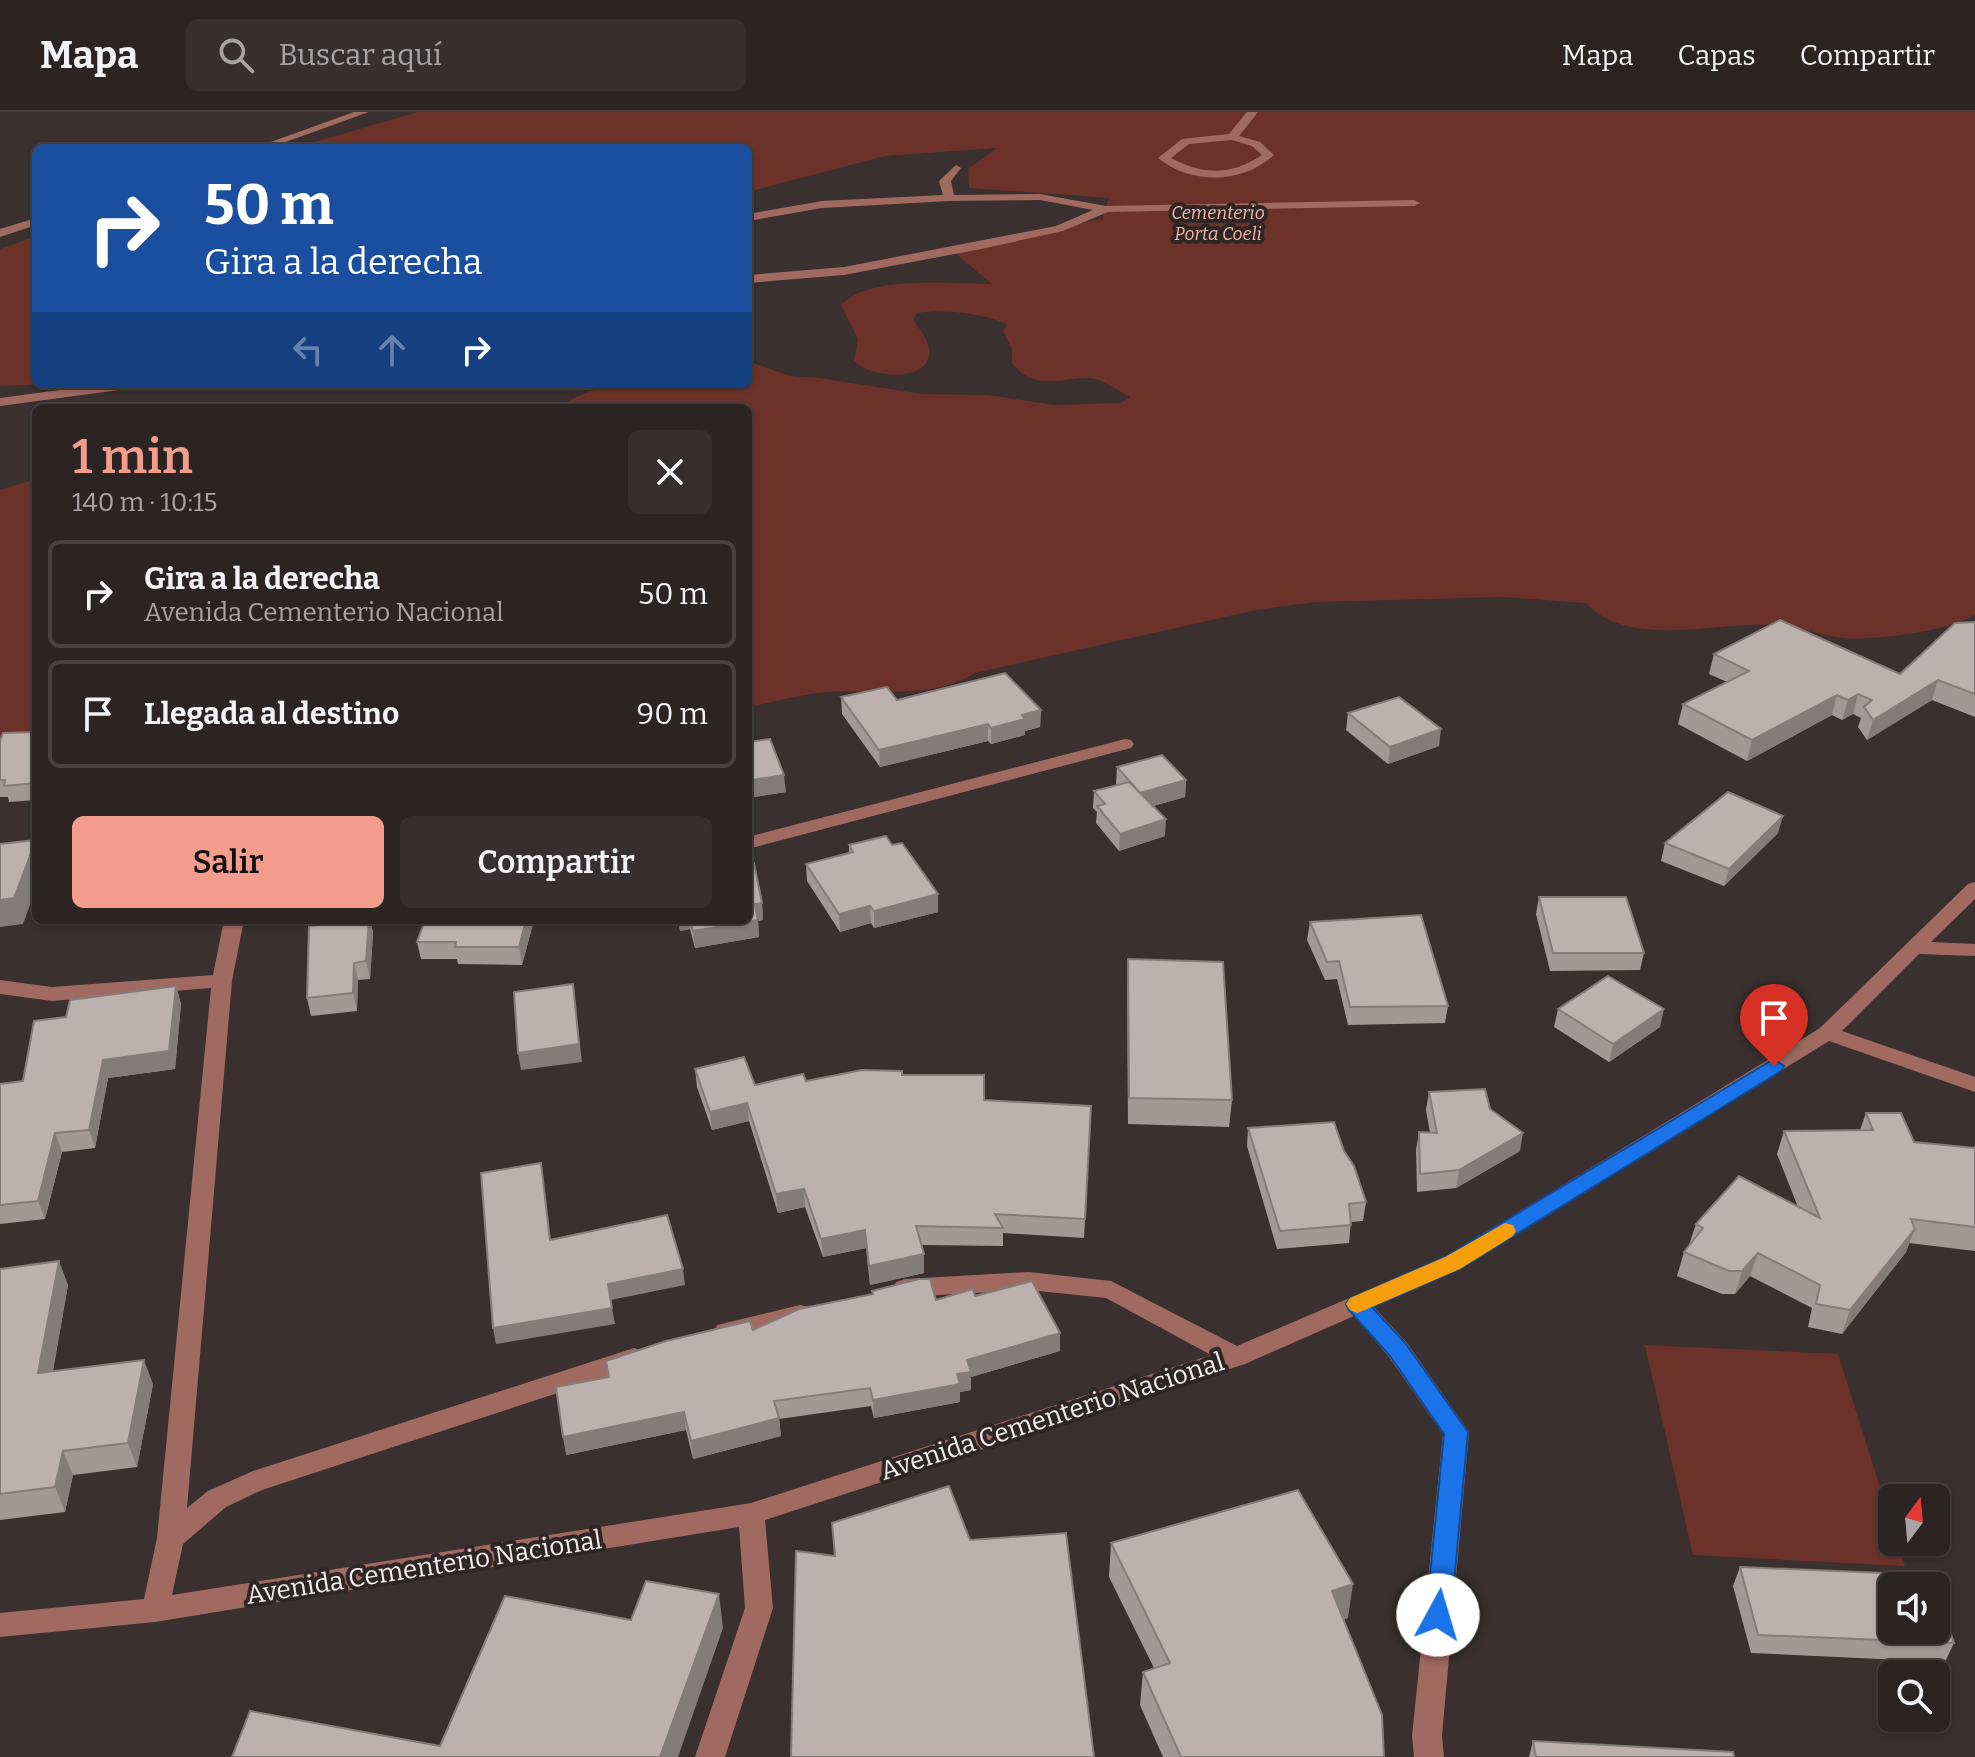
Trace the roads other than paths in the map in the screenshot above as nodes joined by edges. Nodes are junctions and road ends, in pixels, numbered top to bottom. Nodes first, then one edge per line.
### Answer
1 (364, 112) edge
2 (1253, 112) edge
3 (1232, 137) junction
4 (271, 144) edge
5 (956, 168) dead end
6 (1244, 172) junction
7 (1217, 196) junction
8 (949, 198) junction
9 (1414, 203) dead end
10 (1106, 209) junction
11 (752, 217) edge
12 (32, 222) edge
13 (0, 233) edge
14 (752, 279) edge
15 (104, 388) edge
16 (0, 402) edge
17 (1125, 744) dead end
18 (752, 842) edge
19 (1975, 888) edge
20 (233, 924) edge
21 (1913, 948) junction
22 (1975, 950) edge
23 (222, 981) junction
24 (0, 987) edge
25 (1827, 1033) junction
26 (1975, 1085) edge
27 (874, 1295) edge
28 (1357, 1304) junction
29 (830, 1306) edge
30 (696, 1340) edge
31 (652, 1352) edge
32 (1236, 1357) junction
33 (751, 1514) junction
34 (171, 1538) junction
35 (155, 1610) junction
36 (0, 1625) edge
37 (710, 1757) edge
38 (1429, 1757) edge

1 - 4 street
2 - 3 street
3 - 6 street
3 - 6 street
5 - 8 street
6 - 7 street
7 - 9 street
7 - 10 street
8 - 10 street
8 - 11 street
10 - 14 street
12 - 13 street
15 - 16 street
17 - 18 street
19 - 21 street, Avenida Cementerio Nacional
20 - 23 street
21 - 22 street
21 - 25 street, Avenida Cementerio Nacional
23 - 24 street
23 - 34 street
25 - 26 street
25 - 28 street, Avenida Cementerio Nacional
27 - 32 street
28 - 32 street, Avenida Cementerio Nacional
28 - 38 street
29 - 30 street
31 - 34 street
32 - 33 street, Avenida Cementerio Nacional
33 - 35 street, Avenida Cementerio Nacional
33 - 37 street
34 - 35 street
35 - 36 street, Avenida Cementerio Nacional

